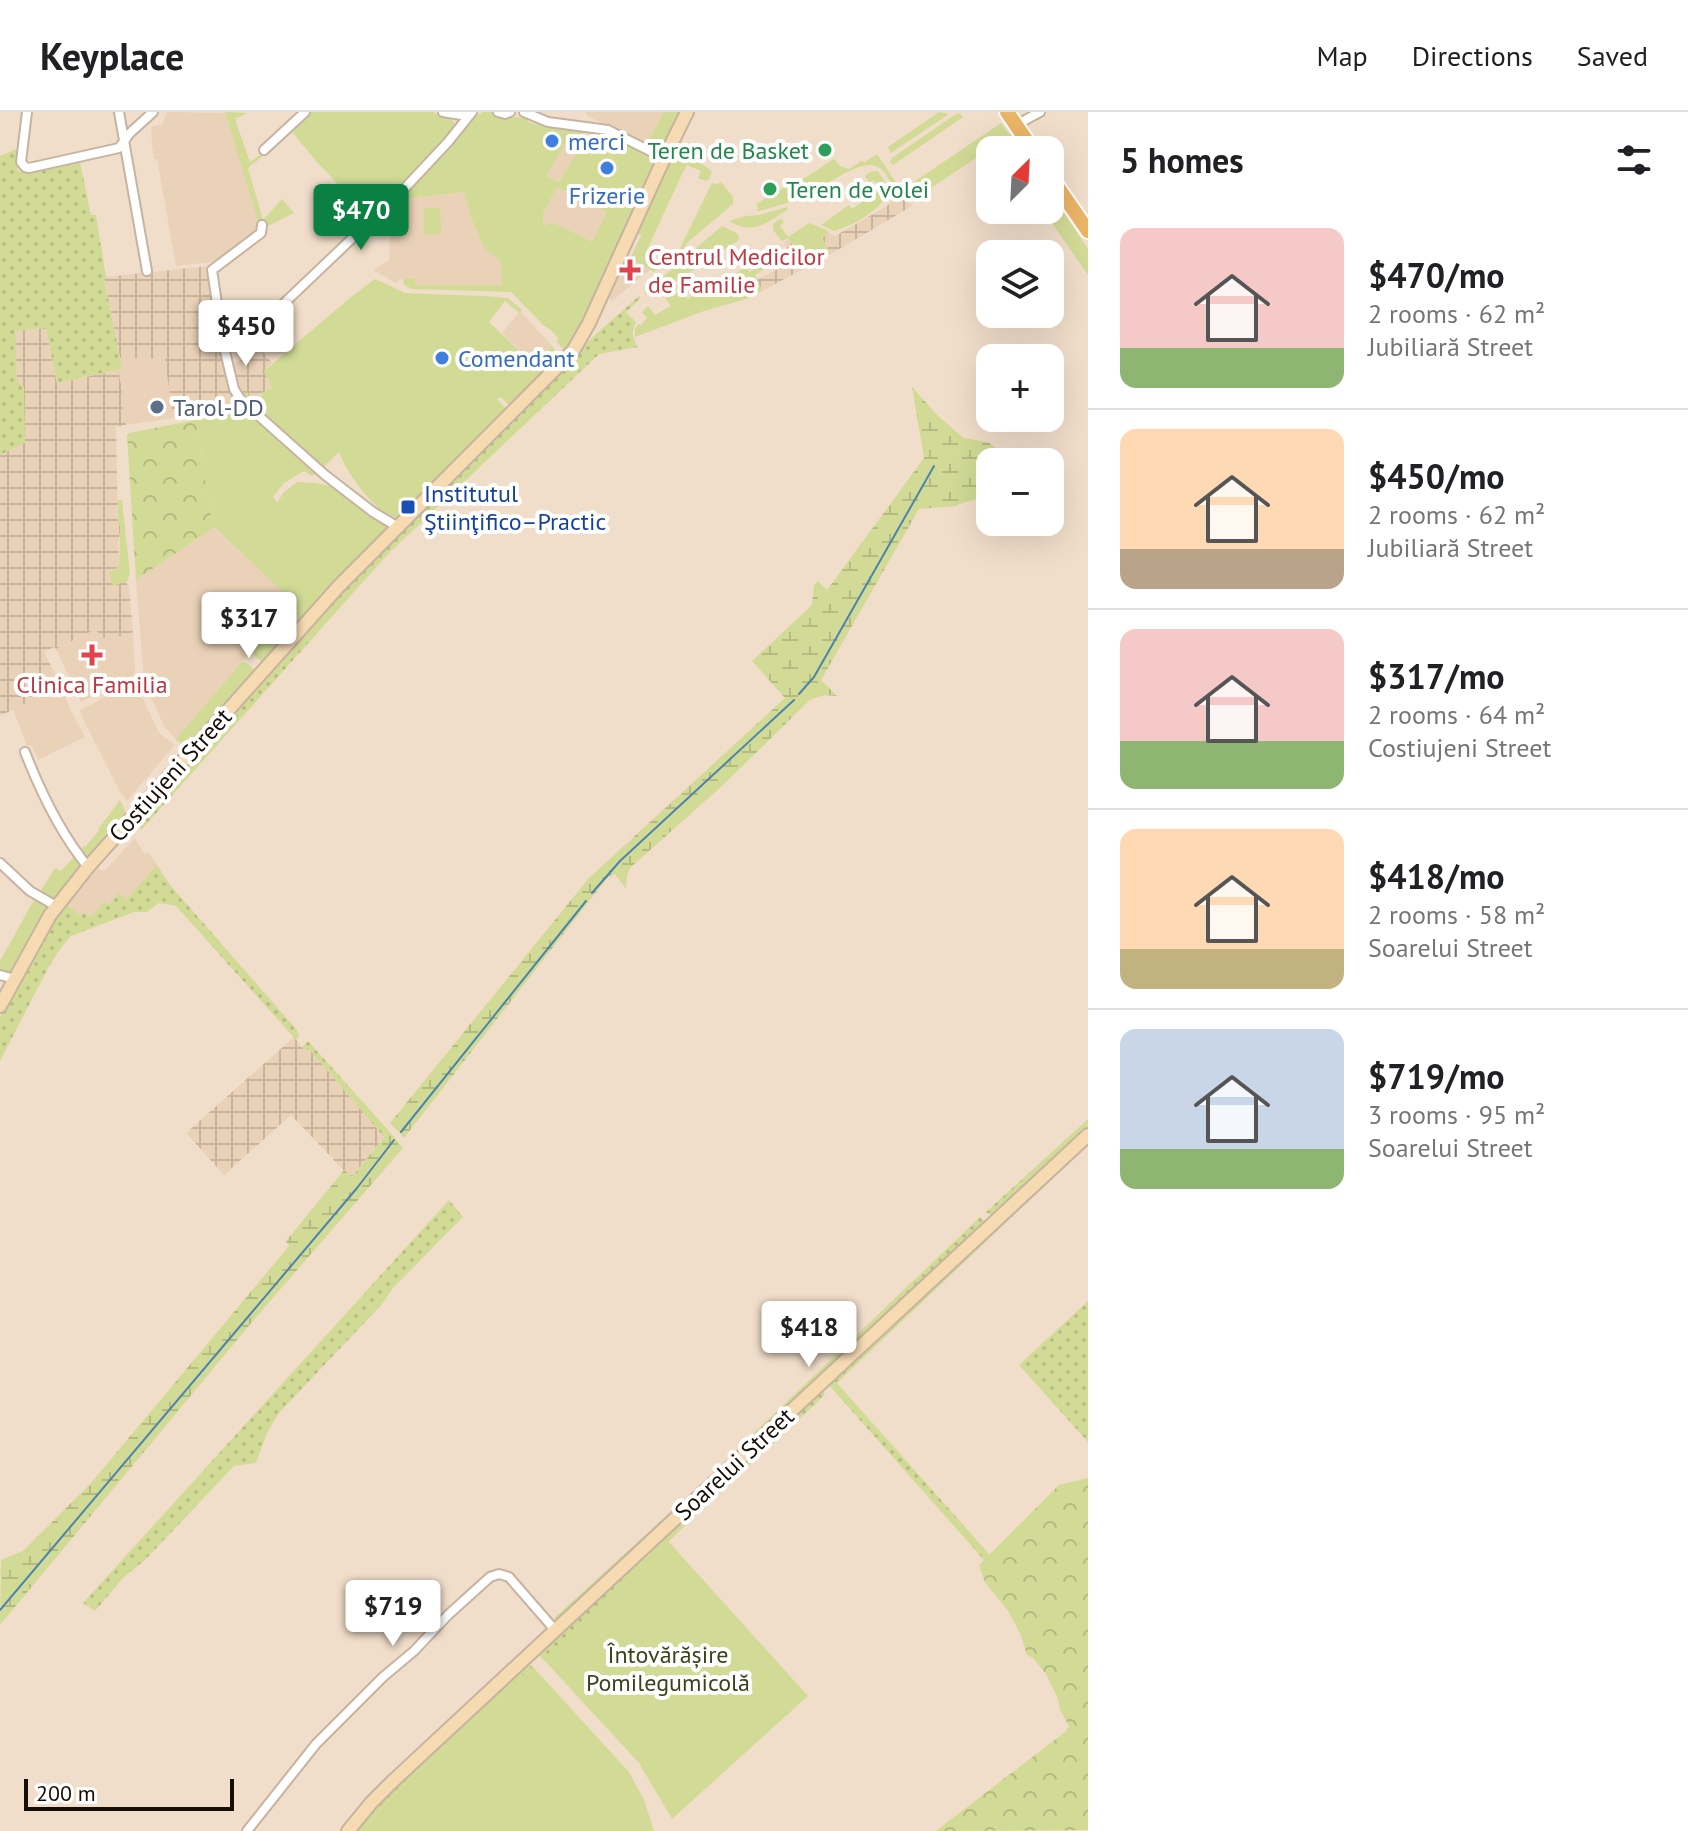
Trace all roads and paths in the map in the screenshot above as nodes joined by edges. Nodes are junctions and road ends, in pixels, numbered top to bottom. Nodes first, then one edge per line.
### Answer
1 (27, 112) edge
2 (119, 112) edge
3 (153, 112) edge
4 (305, 112) edge
5 (443, 112) edge
6 (471, 112) edge
7 (498, 112) edge
8 (510, 112) edge
9 (524, 112) edge
10 (687, 112) edge
11 (1007, 112) edge
12 (1040, 112) edge
13 (1016, 125) junction
14 (1023, 136) edge
15 (125, 141) junction
16 (264, 150) dead end
17 (664, 158) junction
18 (1064, 196) edge
19 (262, 225) dead end
20 (1088, 231) edge
21 (147, 271) dead end
22 (223, 343) junction
23 (398, 527) junction
24 (25, 752) dead end
25 (0, 863) edge
26 (88, 867) junction
27 (56, 906) junction
28 (0, 975) edge
29 (15, 979) junction
30 (0, 1006) edge
31 (1088, 1135) edge
32 (555, 1630) junction
33 (247, 1831) edge
34 (348, 1831) edge

1 - 15 street
2 - 15 street
3 - 15 street
4 - 16 street
5 - 6 street
6 - 22 street
7 - 8 street
9 - 17 street
10 - 17 street, Costiujeni Street
11 - 13 main road
12 - 13 street
13 - 14 main road
15 - 21 street
17 - 23 street, Costiujeni Street
18 - 20 main road
19 - 22 street
22 - 23 street
23 - 26 street, Costiujeni Street
24 - 26 street
25 - 27 street
26 - 27 street, Costiujeni Street
27 - 29 street, Costiujeni Street
28 - 29 street
29 - 30 street, Costiujeni Street
31 - 32 street, Soarelui Street
32 - 33 street
32 - 34 street, Soarelui Street

